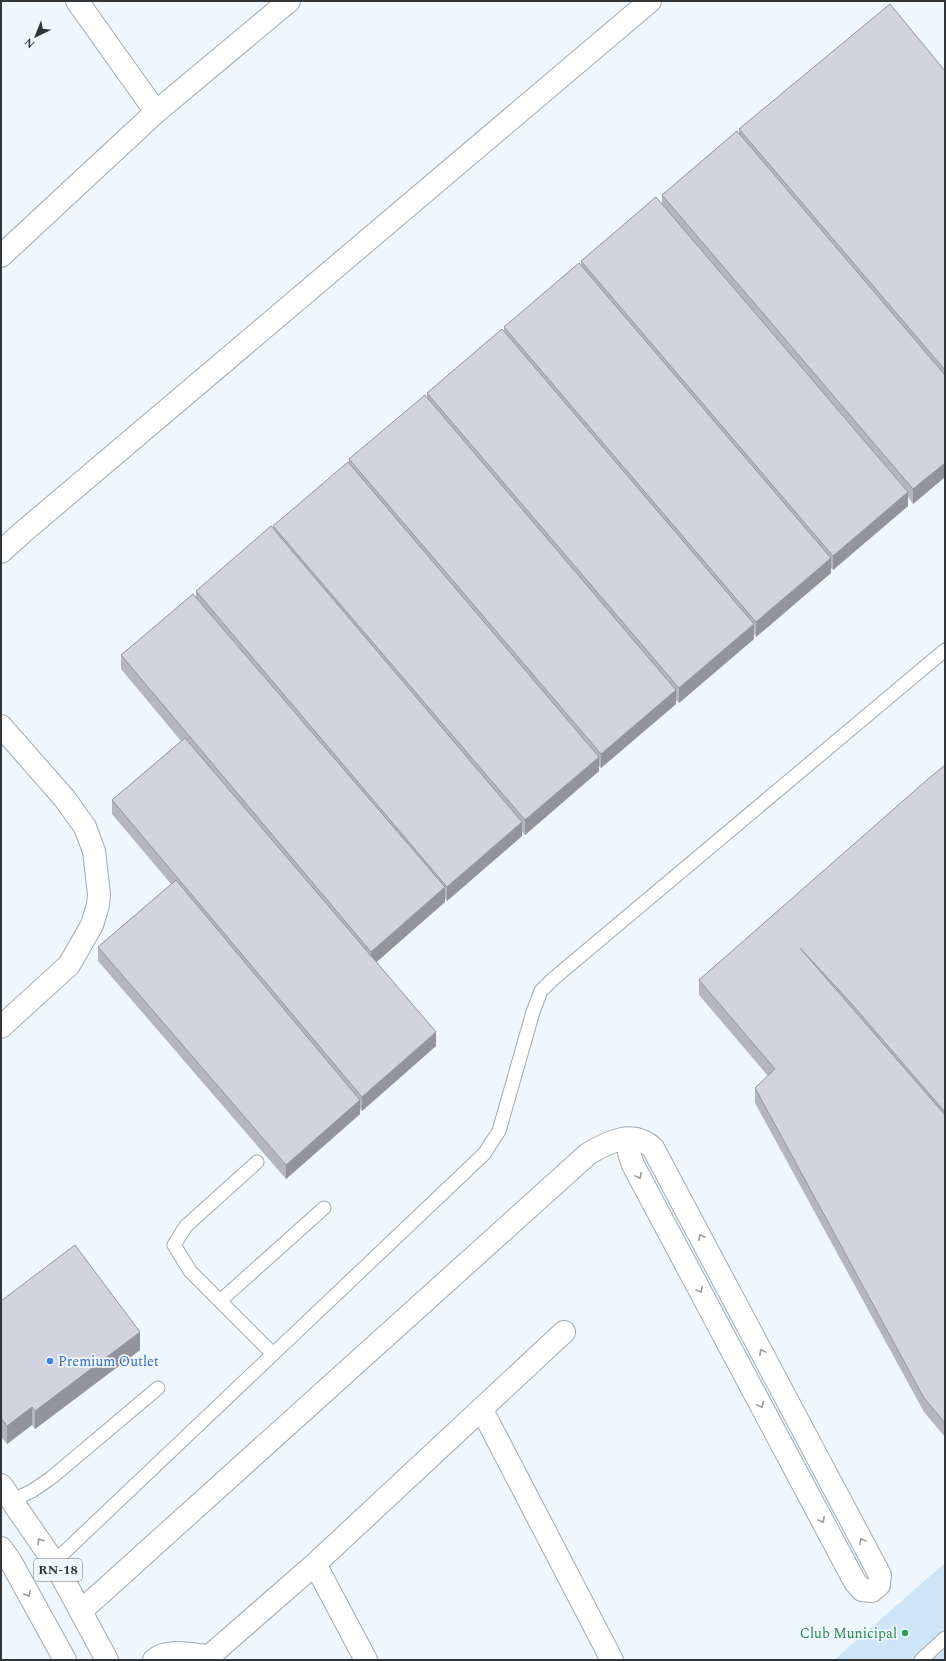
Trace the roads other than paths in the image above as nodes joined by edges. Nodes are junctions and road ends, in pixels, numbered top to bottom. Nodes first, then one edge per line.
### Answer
1 (77, 1) edge
2 (289, 1) edge
3 (650, 1) edge
4 (156, 112) junction
5 (4, 257) edge
6 (1, 552) edge
7 (945, 650) edge
8 (1, 726) edge
9 (1, 1026) edge
10 (629, 1139) junction
11 (257, 1162) dead end
12 (324, 1208) dead end
13 (220, 1301) junction
14 (564, 1332) dead end
15 (273, 1354) junction
16 (158, 1388) dead end
17 (482, 1410) junction
18 (804, 1432) junction
19 (781, 1442) junction
20 (7, 1492) edge
21 (1, 1548) edge
22 (54, 1562) junction
23 (315, 1564) junction
24 (81, 1611) junction
25 (945, 1638) edge
26 (207, 1658) edge
27 (65, 1660) edge
28 (107, 1660) edge
29 (154, 1660) edge
30 (366, 1660) edge
31 (612, 1660) edge
32 (921, 1660) edge

1 - 4 street
2 - 4 street
3 - 6 street
4 - 5 street
7 - 15 lane
8 - 9 street
18 -> 10 street
10 -> 19 street
10 - 24 street
11 - 13 lane
12 - 13 lane
13 - 15 lane
14 - 17 street
15 - 22 lane
16 - 20 lane
17 - 23 street
17 - 31 street
18 - 19 street
19 -> 18 street
22 -> 20 street, RN-18
21 -> 27 street, RN-18
22 - 24 street, RN-18
23 - 26 street
23 - 30 street
24 - 28 street, RN-18
25 - 32 lane
26 - 29 street

